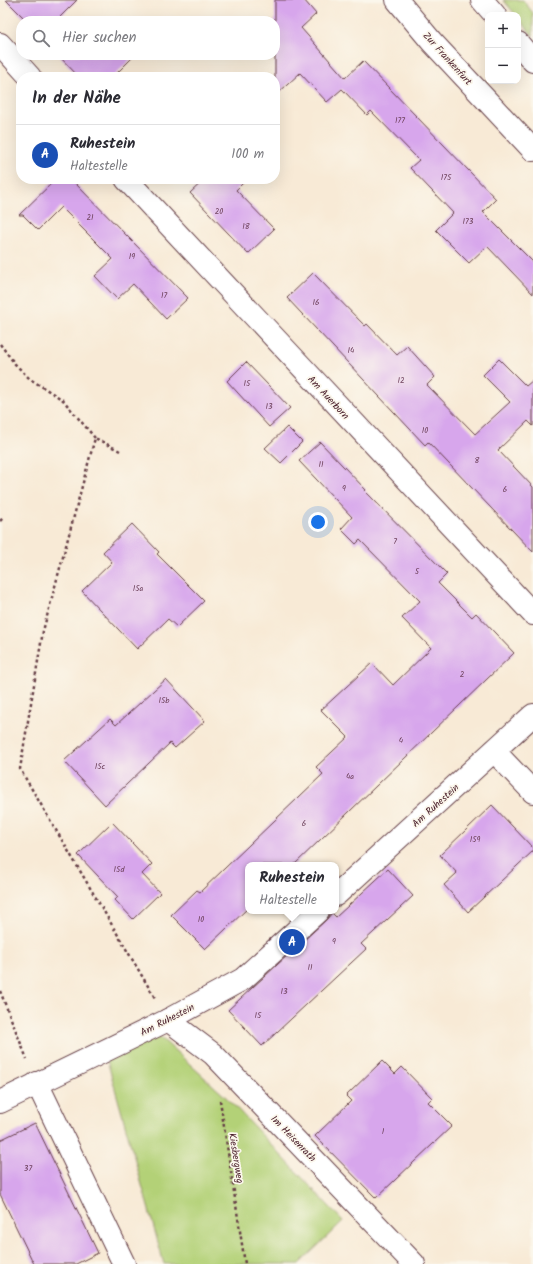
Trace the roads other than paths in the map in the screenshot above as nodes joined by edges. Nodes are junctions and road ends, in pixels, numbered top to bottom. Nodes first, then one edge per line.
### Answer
1 (397, 0) edge
2 (482, 0) edge
3 (492, 12) edge
4 (0, 44) edge
5 (521, 47) edge
6 (533, 61) edge
7 (25, 72) edge
8 (533, 150) edge
9 (131, 184) edge
10 (533, 614) edge
11 (533, 715) edge
12 (494, 751) junction
13 (533, 792) edge
14 (339, 892) edge
15 (315, 914) edge
16 (168, 1020) junction
17 (37, 1083) junction
18 (0, 1102) edge
19 (124, 1264) edge
20 (414, 1264) edge

1 - 8 street, Zur Frankenfurt
2 - 3 street
4 - 7 street
5 - 6 street
9 - 10 street, Am Auerborn
11 - 12 street, Am Ruhestein
12 - 13 street
12 - 14 street, Am Ruhestein
15 - 16 street, Am Ruhestein
16 - 17 street, Am Ruhestein
16 - 20 street, Im Heisenrath
17 - 18 street, Am Ruhestein
17 - 19 street

